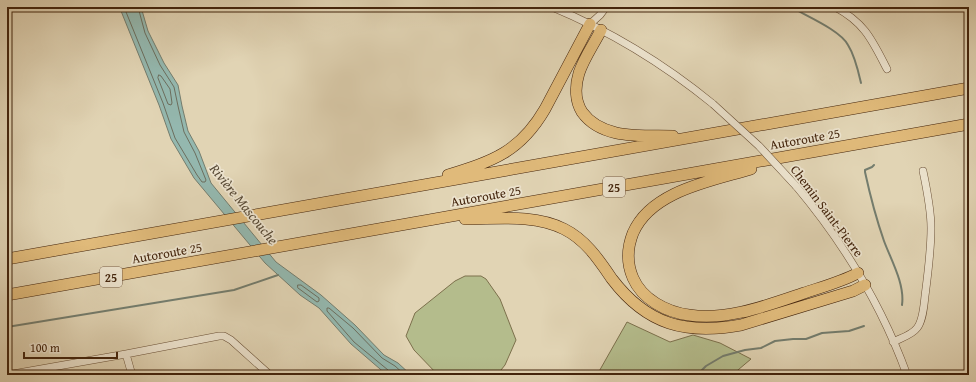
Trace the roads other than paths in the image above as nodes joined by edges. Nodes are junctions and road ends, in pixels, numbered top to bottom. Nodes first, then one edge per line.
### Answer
1 (552, 7) edge
2 (606, 7) edge
3 (835, 7) edge
4 (600, 15) junction
5 (590, 24) junction
6 (602, 30) junction
7 (887, 69) dead end
8 (969, 88) edge
9 (969, 124) edge
10 (695, 137) junction
11 (798, 154) junction
12 (923, 171) dead end
13 (406, 188) junction
14 (431, 220) junction
15 (7, 259) edge
16 (858, 274) junction
17 (865, 286) junction
18 (7, 295) edge
19 (893, 342) junction
20 (126, 354) junction
21 (47, 367) junction
22 (7, 375) edge
23 (51, 375) edge
24 (132, 375) edge
25 (270, 375) edge
26 (907, 375) edge

1 - 5 street, Chemin Saint-Pierre
2 - 4 street
3 - 7 street
4 - 5 street
4 - 6 street
5 - 6 street, Chemin Saint-Pierre
5 - 13 highway
6 - 10 highway
6 - 16 street, Chemin Saint-Pierre, bridge
8 - 10 highway, Autoroute 25
9 - 11 highway, Autoroute 25 / 25
10 - 13 highway, Autoroute 25
11 - 14 highway, Autoroute 25 / 25
11 - 16 highway
12 - 19 street
13 - 15 highway, Autoroute 25
14 - 17 highway
14 - 18 highway, Autoroute 25 / 25
16 - 17 street, Chemin Saint-Pierre
17 - 19 street, Chemin Saint-Pierre
19 - 26 street, Chemin Saint-Pierre
20 - 21 street
20 - 24 street
20 - 25 street
21 - 22 street
21 - 23 street

